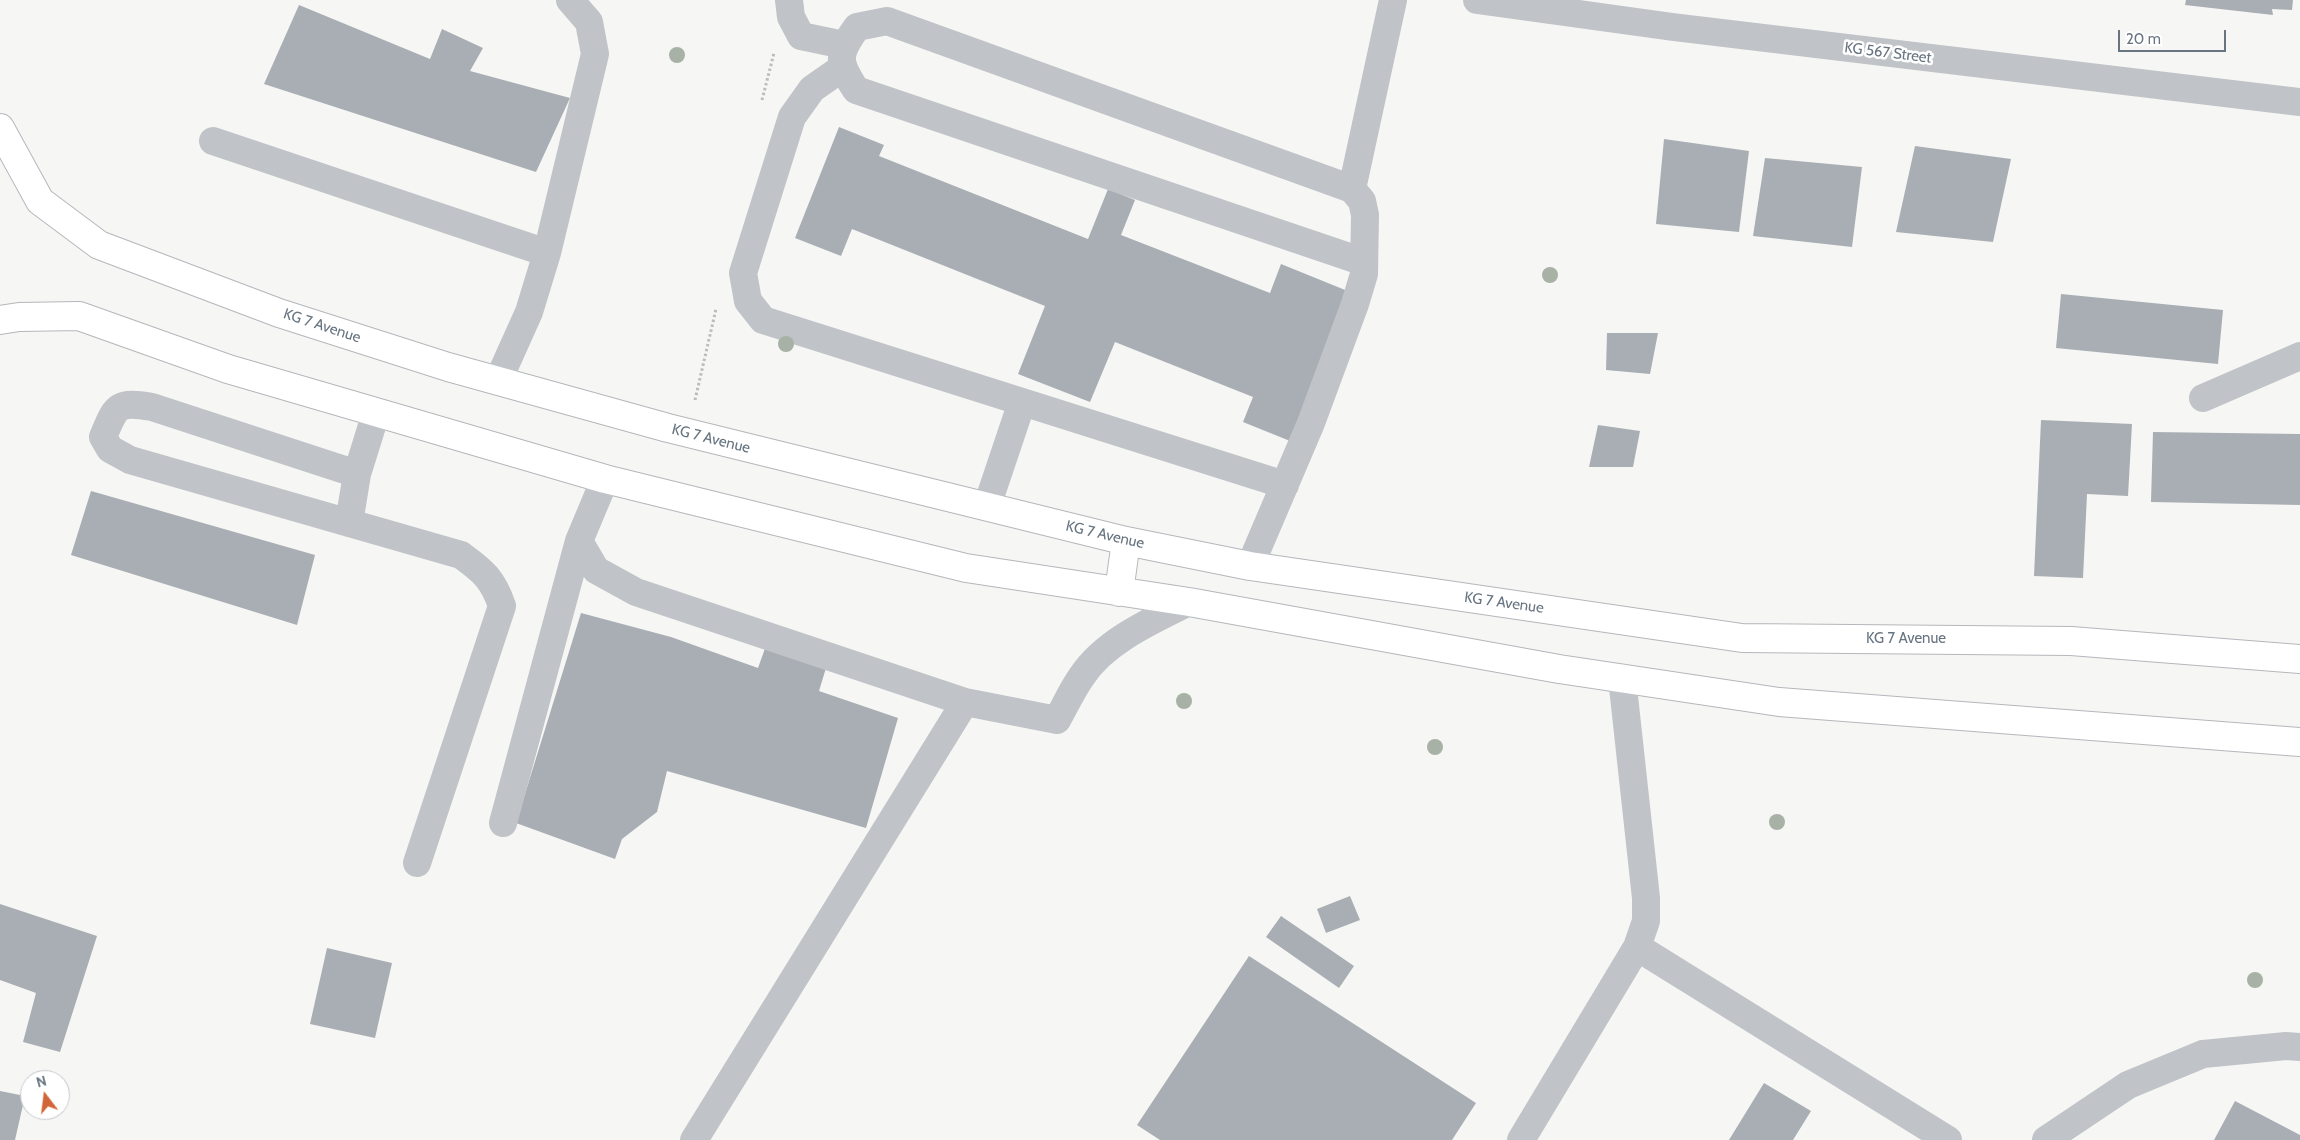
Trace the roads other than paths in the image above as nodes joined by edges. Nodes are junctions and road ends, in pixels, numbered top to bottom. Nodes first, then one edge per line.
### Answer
1 (570, 0) edge
2 (789, 0) edge
3 (1393, 0) edge
4 (1477, 0) edge
5 (843, 56) junction
6 (2300, 102) edge
7 (0, 128) edge
8 (214, 141) dead end
9 (1352, 189) junction
10 (547, 253) junction
11 (1364, 262) junction
12 (0, 320) edge
13 (2300, 356) edge
14 (498, 381) junction
15 (2203, 398) dead end
16 (1022, 402) junction
17 (376, 413) junction
18 (357, 474) junction
19 (605, 479) junction
20 (1285, 485) junction
21 (987, 506) junction
22 (349, 523) junction
23 (579, 541) junction
24 (1126, 541) junction
25 (1250, 566) junction
26 (1119, 592) junction
27 (1189, 602) junction
28 (2300, 659) edge
29 (1622, 678) junction
30 (965, 702) junction
31 (2300, 742) edge
32 (503, 822) dead end
33 (417, 863) dead end
34 (1637, 947) junction
35 (2300, 1048) edge
36 (694, 1140) edge
37 (1521, 1140) edge
38 (1948, 1140) edge
39 (2046, 1140) edge

1 - 10 street
2 - 5 street
3 - 9 street
4 - 6 street, KG 567 Street
5 - 9 street
5 - 11 street
5 - 16 street
7 - 14 main road, KG 7 Avenue
8 - 10 street
9 - 11 street
10 - 14 street
11 - 20 street
12 - 17 main road
13 - 15 street
14 - 21 main road, KG 7 Avenue
16 - 20 street
16 - 21 street
17 - 18 street
17 - 19 main road
18 - 22 street
18 - 22 street
19 - 23 street
19 - 26 main road
20 - 25 street
21 - 24 main road, KG 7 Avenue
22 - 33 street
23 - 30 street
23 - 32 street
24 - 25 main road, KG 7 Avenue
24 - 26 main road
25 - 28 main road, KG 7 Avenue
26 - 27 main road
27 - 29 main road
27 - 30 street
29 - 31 main road
29 - 34 street
30 - 36 street
34 - 37 street
34 - 38 street
35 - 39 street

